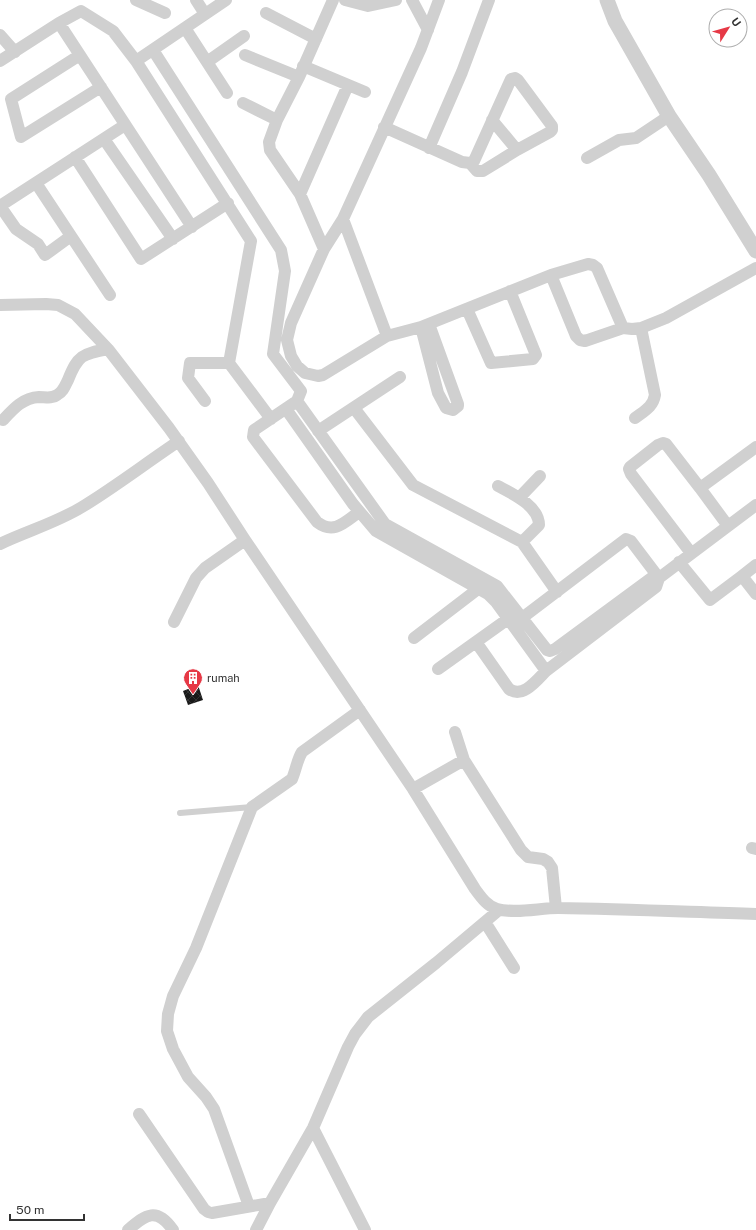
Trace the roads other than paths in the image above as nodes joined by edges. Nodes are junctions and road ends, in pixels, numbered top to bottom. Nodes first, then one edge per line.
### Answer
1 (138, 0) edge
2 (196, 0) edge
3 (226, 0) edge
4 (333, 0) edge
5 (345, 0) edge
6 (396, 0) edge
7 (412, 0) edge
8 (439, 0) edge
9 (489, 0) edge
10 (607, 0) edge
11 (361, 2) edge
12 (165, 13) dead end
13 (266, 13) dead end
14 (205, 14) junction
15 (59, 23) junction
16 (185, 28) junction
17 (428, 30) junction
18 (0, 35) edge
19 (244, 36) dead end
20 (316, 39) junction
21 (153, 50) junction
22 (15, 52) junction
23 (80, 55) junction
24 (246, 55) dead end
25 (0, 61) edge
26 (136, 61) junction
27 (207, 62) junction
28 (301, 71) junction
29 (348, 85) junction
30 (101, 87) junction
31 (365, 92) dead end
32 (227, 93) dead end
33 (243, 103) dead end
34 (190, 110) junction
35 (669, 116) junction
36 (174, 120) junction
37 (277, 120) junction
38 (492, 120) junction
39 (125, 125) junction
40 (384, 127) junction
41 (104, 139) junction
42 (430, 148) junction
43 (517, 150) junction
44 (75, 157) junction
45 (587, 158) dead end
46 (470, 163) junction
47 (36, 183) junction
48 (300, 194) junction
49 (228, 203) junction
50 (343, 219) junction
51 (192, 227) junction
52 (268, 230) junction
53 (72, 236) junction
54 (172, 239) junction
55 (251, 241) junction
56 (324, 249) junction
57 (756, 251) edge
58 (756, 268) edge
59 (551, 275) junction
60 (510, 291) junction
61 (110, 295) dead end
62 (0, 305) edge
63 (467, 309) junction
64 (425, 326) junction
65 (623, 328) junction
66 (641, 328) junction
67 (387, 336) junction
68 (108, 349) junction
69 (229, 363) junction
70 (446, 371) junction
71 (433, 375) junction
72 (400, 377) dead end
73 (205, 401) dead end
74 (297, 401) junction
75 (354, 408) junction
76 (286, 409) junction
77 (635, 418) dead end
78 (271, 419) junction
79 (3, 420) dead end
80 (318, 431) junction
81 (178, 441) junction
82 (756, 447) edge
83 (540, 476) dead end
84 (498, 486) dead end
85 (700, 488) junction
86 (365, 496) junction
87 (519, 498) junction
88 (756, 505) edge
89 (356, 508) junction
90 (728, 526) junction
91 (245, 540) junction
92 (522, 542) junction
93 (0, 544) edge
94 (691, 553) junction
95 (679, 562) junction
96 (756, 565) edge
97 (742, 576) junction
98 (659, 578) junction
99 (478, 589) junction
100 (557, 592) junction
101 (756, 594) edge
102 (501, 599) junction
103 (522, 618) junction
104 (508, 619) junction
105 (174, 622) dead end
106 (414, 638) dead end
107 (476, 642) junction
108 (438, 670) dead end
109 (546, 672) junction
110 (360, 710) junction
111 (455, 732) dead end
112 (464, 760) junction
113 (413, 789) junction
114 (252, 807) junction
115 (180, 814) dead end
116 (556, 908) junction
117 (499, 910) junction
118 (756, 914) edge
119 (485, 922) junction
120 (514, 968) dead end
121 (139, 1114) dead end
122 (313, 1128) junction
123 (270, 1203) junction
124 (249, 1206) junction
125 (128, 1230) edge
126 (173, 1230) edge
127 (256, 1230) edge
128 (364, 1230) edge

1 - 12 street
2 - 14 street
3 - 14 street
4 - 20 street
5 - 11 street
6 - 11 street
7 - 17 street
8 - 17 street
9 - 42 street
10 - 35 street
13 - 20 street
14 - 16 street
15 - 22 street
15 - 23 street
15 - 26 street
16 - 21 street
16 - 27 street
17 - 40 street
18 - 22 street
19 - 27 street
20 - 28 street
21 - 26 street
21 - 34 street
22 - 25 street
23 - 30 street
23 - 30 street
24 - 28 street
26 - 36 street
27 - 32 street
28 - 29 street
28 - 37 street
29 - 31 street
29 - 48 street
30 - 39 street
33 - 37 street
34 - 36 street
34 - 52 street
35 - 45 street
35 - 57 street
36 - 49 street
37 - 48 street
38 - 43 street
38 - 43 street
38 - 46 street
39 - 41 street
39 - 51 street
40 - 42 street
40 - 50 street
41 - 44 street
41 - 54 street
42 - 46 street
43 - 46 street
44 - 47 street
44 - 54 street
47 - 53 street
47 - 53 street
48 - 56 street
49 - 51 street
49 - 55 street
50 - 56 street
50 - 67 street
51 - 54 street
52 - 55 street
52 - 74 street
53 - 61 street
55 - 69 street
56 - 67 street
58 - 66 street
59 - 60 street
59 - 65 street
59 - 65 street
60 - 63 street
60 - 63 street
62 - 68 street
63 - 64 street
64 - 67 street
64 - 70 street
64 - 71 street
65 - 66 street
66 - 77 street
68 - 79 street
68 - 81 street
69 - 73 street
69 - 78 street
70 - 71 street
70 - 71 street
72 - 75 street
74 - 76 street
74 - 80 street
75 - 80 street
75 - 92 street
76 - 78 street
76 - 89 street
78 - 89 street
80 - 86 street
81 - 91 street
81 - 93 street
82 - 85 street
83 - 87 street
84 - 87 street
85 - 90 street
85 - 94 street
86 - 89 street
86 - 102 street
87 - 92 street
88 - 90 street
89 - 99 street
90 - 94 street
91 - 105 street
91 - 110 street
92 - 100 street
94 - 95 street
95 - 97 street
95 - 98 street
96 - 97 street
97 - 101 street
98 - 100 street
98 - 103 street
98 - 109 street
99 - 102 street
99 - 106 street
100 - 103 street
102 - 103 street
102 - 104 street
104 - 107 street
104 - 109 street
107 - 108 street
107 - 109 street
110 - 113 street
110 - 114 street
111 - 112 street
112 - 113 street
112 - 116 street
113 - 117 street
114 - 115 lane
114 - 124 street
116 - 117 street
116 - 118 street
117 - 119 street
119 - 120 street
119 - 122 street
121 - 124 street
122 - 123 street
122 - 128 street
123 - 124 street
123 - 127 street
125 - 126 street

